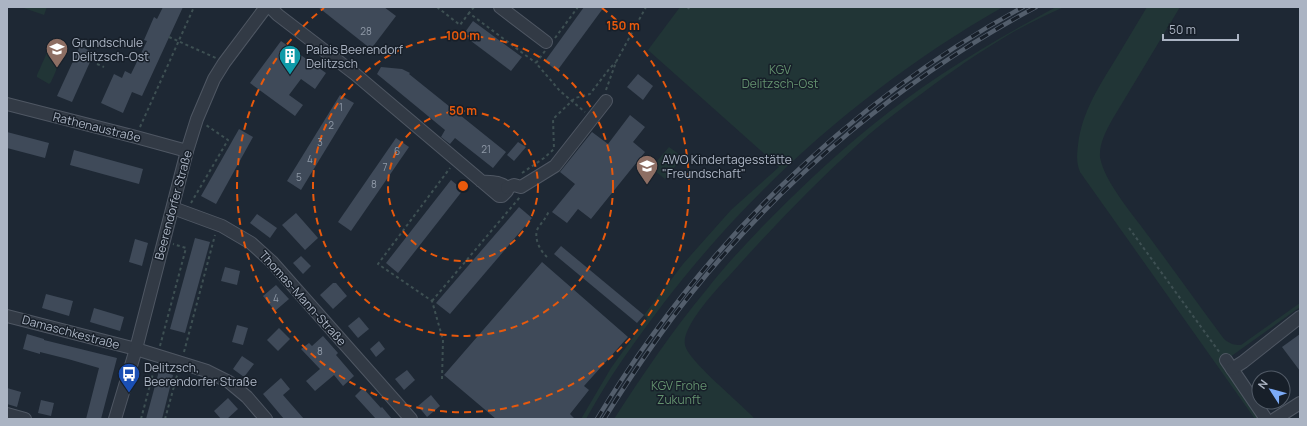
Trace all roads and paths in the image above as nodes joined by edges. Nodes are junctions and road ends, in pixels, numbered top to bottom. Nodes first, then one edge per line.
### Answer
1 (194, 7) edge
2 (266, 7) edge
3 (270, 7) edge
4 (437, 7) edge
5 (474, 7) edge
6 (500, 7) edge
7 (578, 7) edge
8 (646, 7) edge
9 (687, 7) edge
10 (691, 10) dead end
11 (469, 14) junction
12 (169, 37) dead end
13 (178, 41) junction
14 (550, 41) junction
15 (616, 62) junction
16 (224, 63) junction
17 (536, 63) junction
18 (97, 64) dead end
19 (104, 67) dead end
20 (572, 101) junction
21 (606, 101) joint
22 (7, 104) edge
23 (593, 118) junction
24 (197, 119) junction
25 (136, 137) junction
26 (187, 152) junction
27 (456, 160) junction
28 (523, 190) junction
29 (172, 208) junction
30 (548, 211) dead end
31 (185, 213) junction
32 (218, 224) junction
33 (1129, 228) dead end
34 (164, 242) junction
35 (547, 257) dead end
36 (432, 301) junction
37 (7, 316) edge
38 (1300, 317) edge
39 (136, 349) junction
40 (158, 356) junction
41 (181, 363) junction
42 (1229, 364) junction
43 (442, 379) dead end
44 (1300, 403) edge
45 (7, 414) edge
46 (26, 419) edge
47 (116, 419) edge
48 (141, 419) edge
49 (165, 419) edge
50 (266, 419) edge
51 (411, 419) edge
52 (1266, 419) edge
53 (1275, 419) edge

1 - 13 path
2 - 16 street, Beerendorfer Straße
3 - 27 street
4 - 11 path
5 - 11 path
6 - 14 street
7 - 14 path
8 - 15 path
9 - 10 path
11 - 17 path
12 - 13 path
13 - 16 path
13 - 25 path
14 - 17 path
15 - 20 path
15 - 21 path
16 - 24 street, Beerendorfer Straße
17 - 20 path
18 - 19 path
20 - 23 path
20 - 28 path
21 - 23 street
22 - 25 street, Rathenaustraße
23 - 28 street
24 - 26 street, Beerendorfer Straße
24 - 31 path
25 - 26 street, Rathenaustraße
26 - 29 street, Beerendorfer Straße
27 - 28 street
27 - 36 path
28 - 36 path
29 - 31 street, Thomas-Mann-Straße
29 - 34 street, Beerendorfer Straße
30 - 35 path
31 - 32 street, Thomas-Mann-Straße
32 - 41 path
32 - 51 street, Thomas-Mann-Straße
33 - 42 path
34 - 39 street, Beerendorfer Straße
34 - 40 path
36 - 43 path
37 - 39 street, Damaschkestraße
38 - 42 street
39 - 40 street, Damaschkestraße
39 - 47 street, Beerendorfer Straße
40 - 41 street, Damaschkestraße
40 - 48 path
41 - 49 path
41 - 50 street, Damaschkestraße
42 - 52 street
44 - 53 street
45 - 46 street

